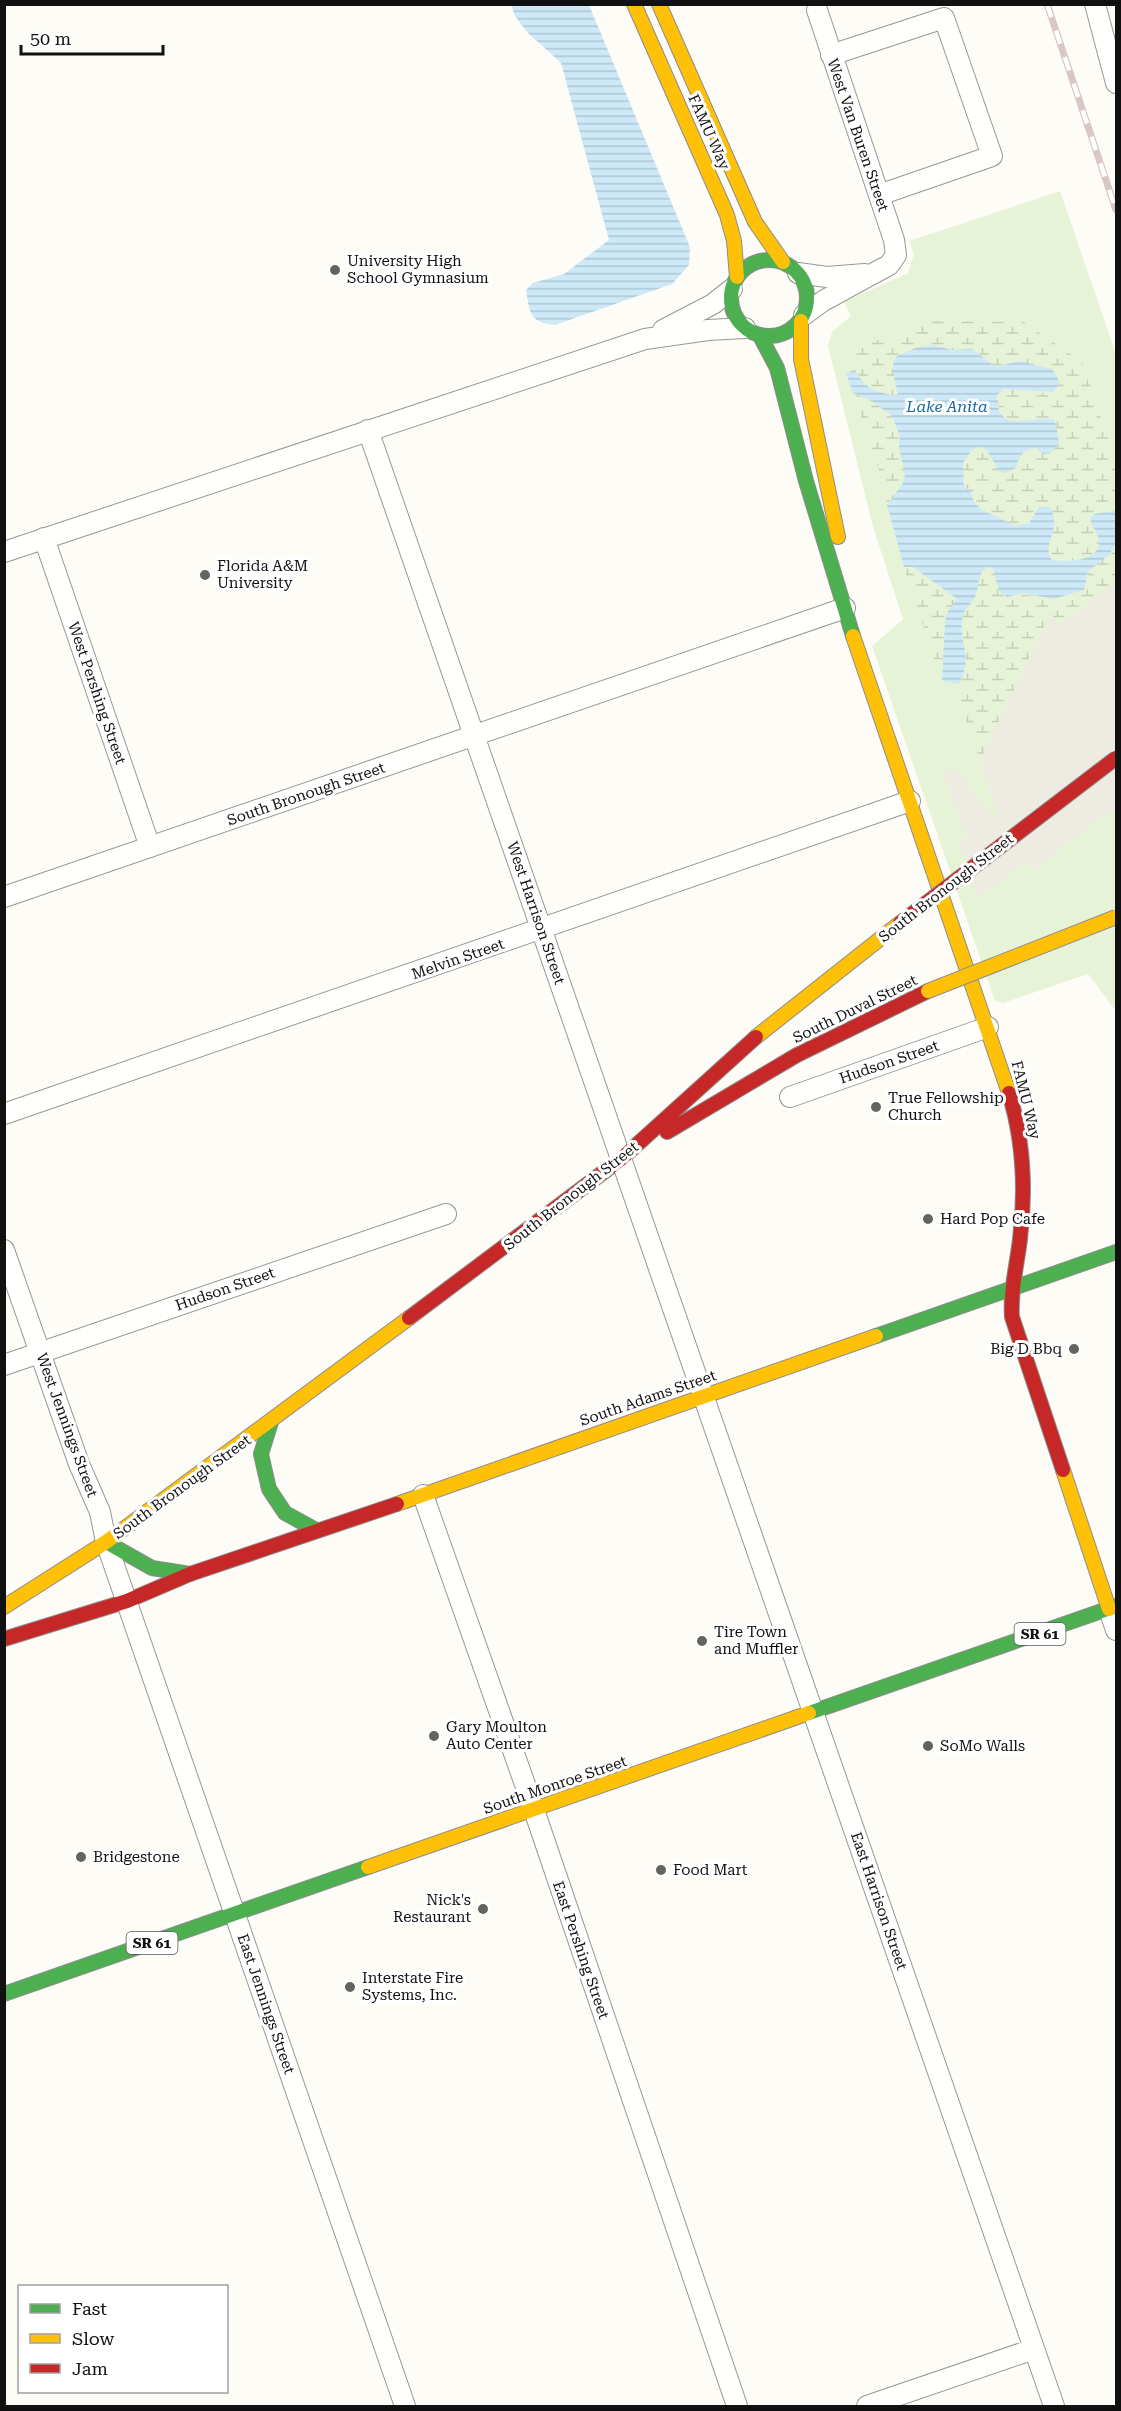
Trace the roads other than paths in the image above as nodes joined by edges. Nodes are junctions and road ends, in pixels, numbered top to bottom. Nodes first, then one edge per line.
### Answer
1 (634, 4) edge
2 (659, 4) edge
3 (1095, 4) edge
4 (817, 10) dead end
5 (831, 55) junction
6 (1116, 82) edge
7 (879, 195) junction
8 (790, 267) junction
9 (874, 273) junction
10 (734, 283) junction
11 (802, 318) junction
12 (753, 332) junction
13 (645, 339) junction
14 (368, 430) junction
15 (44, 538) junction
16 (4, 552) edge
17 (845, 608) junction
18 (475, 737) junction
19 (1116, 758) edge
20 (910, 801) junction
21 (150, 848) junction
22 (4, 897) edge
23 (1116, 917) edge
24 (542, 930) junction
25 (988, 1027) junction
26 (790, 1097) dead end
27 (4, 1114) edge
28 (621, 1159) junction
29 (446, 1214) dead end
30 (4, 1250) edge
31 (1116, 1251) edge
32 (1012, 1288) junction
33 (40, 1353) junction
34 (4, 1365) edge
35 (703, 1396) junction
36 (271, 1422) junction
37 (423, 1495) junction
38 (316, 1530) junction
39 (106, 1542) junction
40 (190, 1574) junction
41 (127, 1601) junction
42 (4, 1607) edge
43 (1113, 1608) edge
44 (1116, 1630) edge
45 (4, 1639) edge
46 (813, 1713) junction
47 (534, 1810) junction
48 (235, 1915) junction
49 (4, 1994) edge
50 (1034, 2349) junction
51 (405, 2406) edge
52 (737, 2406) edge
53 (867, 2406) edge
54 (1054, 2406) edge

1 - 10 street, FAMU Way
2 - 8 street, FAMU Way
3 - 6 street
4 - 5 street, West Van Buren Street
5 - 7 street, West Van Buren Street
5 - 7 street
7 - 9 street, West Van Buren Street
8 - 9 street
8 - 10 street
8 - 11 street, FAMU Way
9 - 11 street
10 - 12 street, FAMU Way
10 - 13 street
11 - 12 street
11 - 17 street, FAMU Way
12 - 13 street
12 - 17 street, FAMU Way
13 - 14 street
14 - 15 street
14 - 18 street, West Harrison Street
15 - 16 street
15 - 21 street, West Pershing Street
17 - 18 street, South Bronough Street
17 - 20 street, FAMU Way
18 - 21 street, South Bronough Street
18 - 24 street, West Harrison Street
19 - 28 street, South Bronough Street, bridge
20 - 24 street, Melvin Street
20 - 25 street, FAMU Way
21 - 22 street, South Bronough Street
23 - 28 street, South Duval Street, bridge
24 - 27 street, Melvin Street
24 - 28 street, West Harrison Street
25 - 26 street, Hudson Street
25 - 32 street, FAMU Way
28 - 35 street, West Harrison Street
28 - 36 street, South Bronough Street
29 - 33 street, Hudson Street
30 - 33 street, West Jennings Street
31 - 32 street, South Adams Street
32 - 35 street, South Adams Street
32 - 43 street, FAMU Way
33 - 34 street, Hudson Street
33 - 39 street, West Jennings Street
35 - 37 street, South Adams Street
35 - 46 street, East Harrison Street
36 - 38 street
36 - 39 street, South Bronough Street
37 - 38 street, South Adams Street
37 - 47 street, East Pershing Street
38 - 40 street, South Adams Street
39 - 40 street, South Adams Street
39 - 41 street, West Jennings Street
39 - 42 street, South Bronough Street
40 - 41 street, South Adams Street
41 - 45 street, South Adams Street
41 - 48 street, East Jennings Street
43 - 44 street
43 - 46 street, South Monroe Street / SR 61
46 - 47 street, South Monroe Street / SR 61
46 - 50 street, East Harrison Street
47 - 48 street, South Monroe Street / SR 61
47 - 52 street, East Pershing Street
48 - 49 street, South Monroe Street / SR 61
48 - 51 street, East Jennings Street
50 - 53 street
50 - 54 street, East Harrison Street

